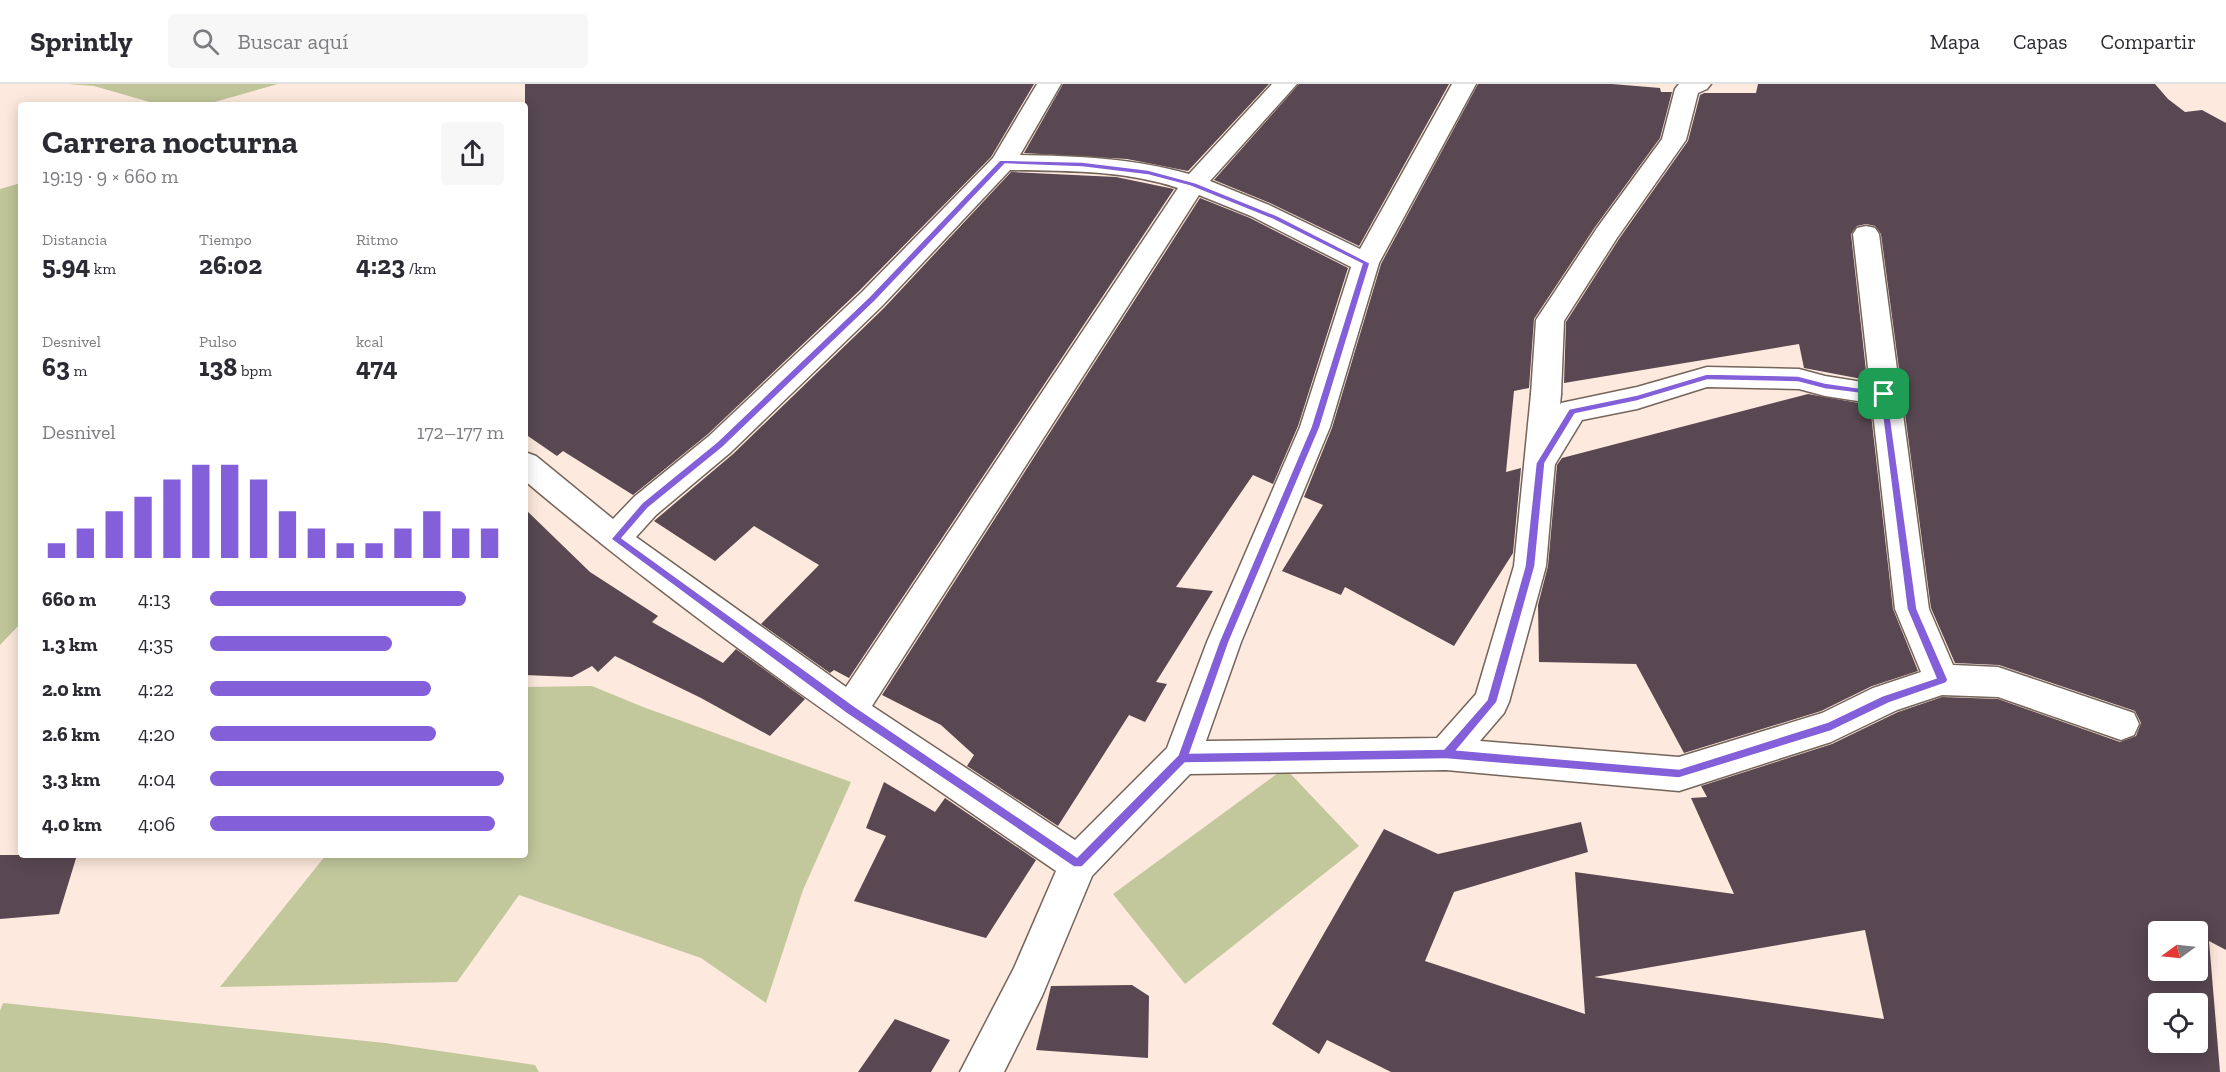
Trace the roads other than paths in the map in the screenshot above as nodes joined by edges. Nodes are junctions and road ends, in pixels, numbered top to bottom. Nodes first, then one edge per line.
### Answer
1 (1049, 84) edge
2 (1285, 84) edge
3 (1464, 84) edge
4 (1699, 84) edge
5 (1003, 162) junction
6 (1193, 185) junction
7 (1866, 234) dead end
8 (1366, 263) junction
9 (1884, 394) junction
10 (1540, 463) junction
11 (528, 466) edge
12 (615, 539) junction
13 (1942, 680) junction
14 (850, 710) junction
15 (2121, 724) dead end
16 (1446, 754) junction
17 (1182, 758) junction
18 (1078, 864) junction
19 (981, 1072) edge

1 - 5 street
2 - 6 street
3 - 8 street
4 - 10 street
5 - 6 street
5 - 12 street
6 - 8 street
6 - 14 street
7 - 9 street
8 - 17 street
9 - 10 street
9 - 13 street
10 - 16 street
11 - 12 street
12 - 14 street
13 - 15 street
13 - 16 street
14 - 18 street
16 - 17 street
17 - 18 street
18 - 19 street

